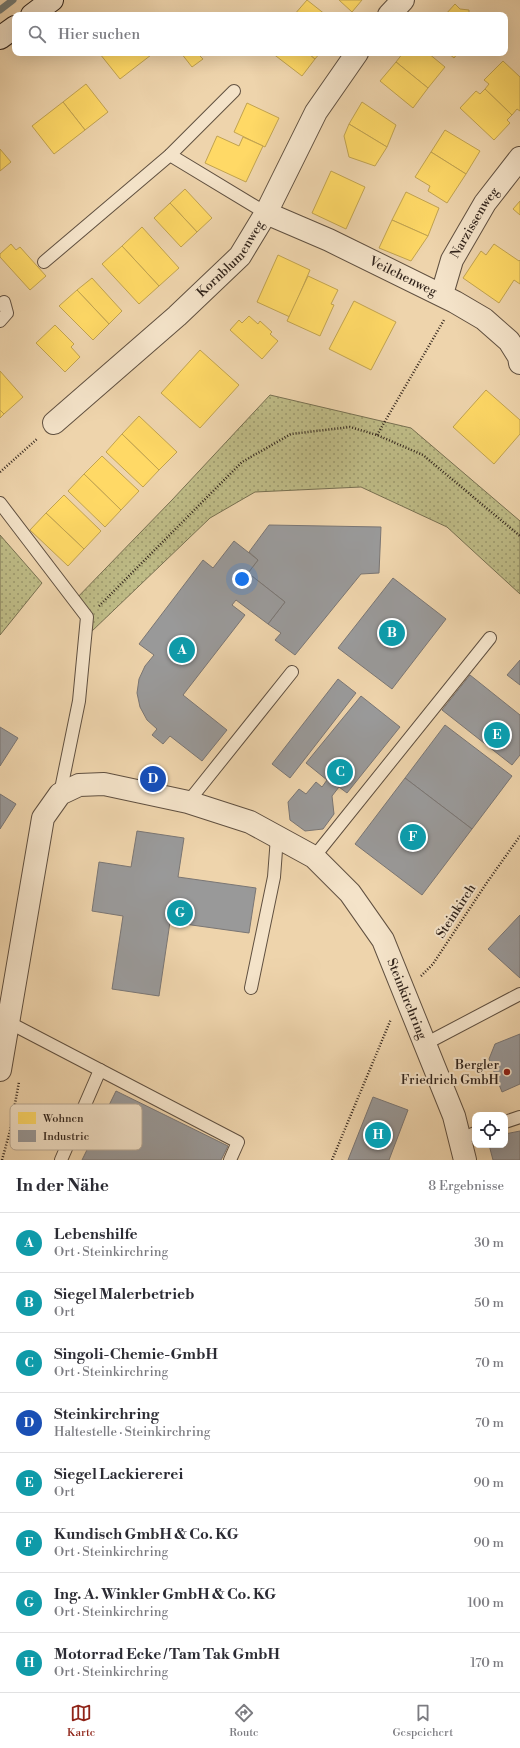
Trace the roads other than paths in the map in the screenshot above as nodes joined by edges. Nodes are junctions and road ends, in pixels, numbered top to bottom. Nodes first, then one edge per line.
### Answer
1 (52, 0) edge
2 (403, 0) edge
3 (36, 12) edge
4 (392, 12) edge
5 (12, 29) edge
6 (0, 38) edge
7 (354, 56) edge
8 (234, 92) dead end
9 (170, 155) junction
10 (520, 158) edge
11 (266, 213) junction
12 (44, 262) dead end
13 (448, 298) junction
14 (4, 302) dead end
15 (0, 321) edge
16 (520, 363) edge
17 (54, 422) road end
18 (0, 503) edge
19 (490, 638) dead end
20 (292, 672) dead end
21 (60, 794) junction
22 (188, 802) junction
23 (277, 837) junction
24 (314, 857) junction
25 (252, 988) dead end
26 (520, 994) edge
27 (8, 1022) junction
28 (425, 1044) junction
29 (0, 1070) edge
30 (100, 1070) junction
31 (85, 1104) edge
32 (520, 1117) edge
33 (508, 1121) edge
34 (467, 1136) edge
35 (65, 1150) edge
36 (61, 1160) edge
37 (230, 1160) edge
38 (465, 1160) edge

1 - 3 street
2 - 4 street
5 - 6 street
7 - 11 street, Kornblumenweg
8 - 9 lane
9 - 11 lane
9 - 12 lane
10 - 13 street, Narzissenweg
11 - 13 street, Veilchenweg
11 - 17 street, Kornblumenweg
13 - 16 street, Veilchenweg
14 - 15 lane
18 - 21 lane
19 - 24 lane
20 - 22 lane
21 - 22 street, Steinkirchring
21 - 27 street, Steinkirchring
22 - 23 street, Steinkirchring
23 - 24 street, Steinkirchring
23 - 25 lane
24 - 28 street, Steinkirchring
26 - 28 lane
27 - 29 street, Steinkirchring
27 - 30 lane
28 - 34 street, Steinkirchring
30 - 31 lane
30 - 37 lane
32 - 33 lane
34 - 38 street, Steinkirchring
35 - 36 lane

